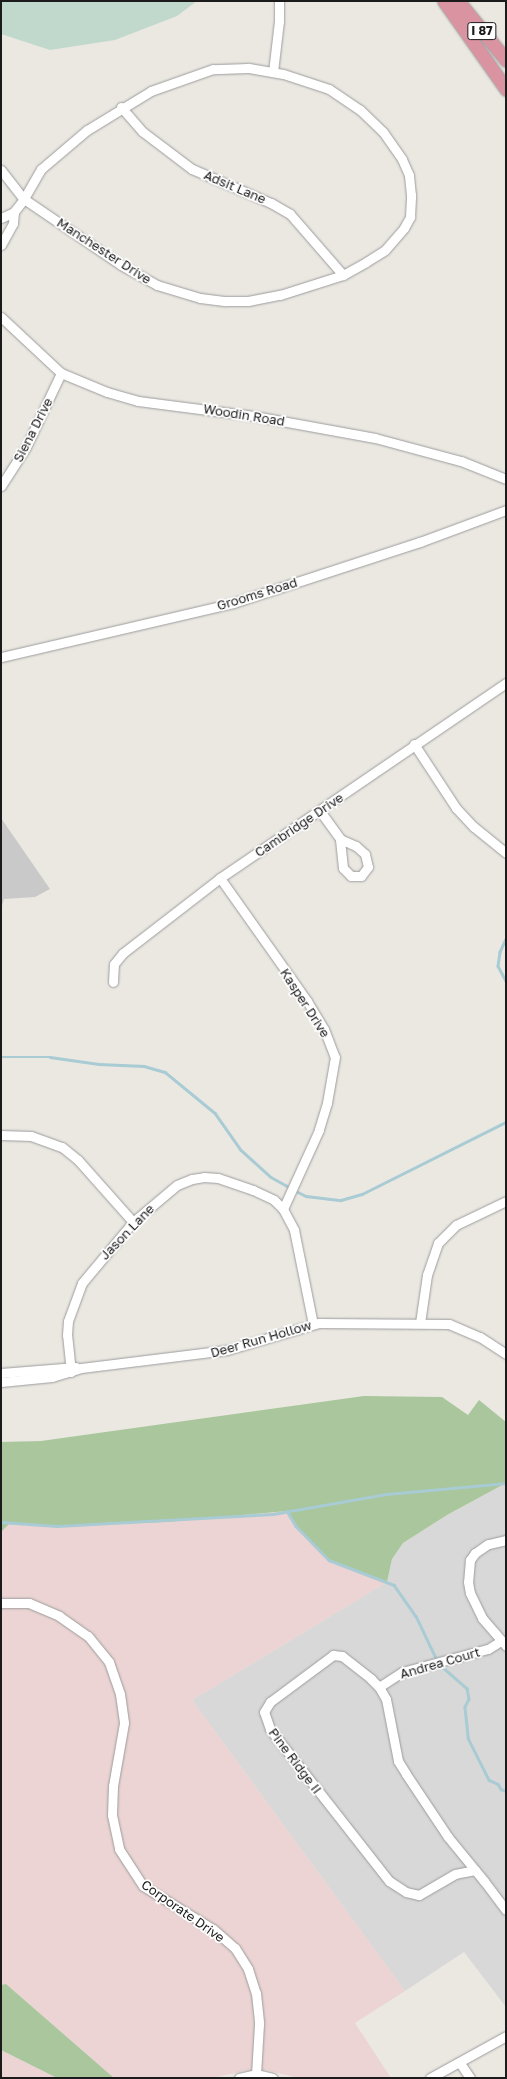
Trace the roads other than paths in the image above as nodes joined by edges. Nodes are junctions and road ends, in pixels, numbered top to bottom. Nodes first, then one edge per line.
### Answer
1 (279, 1) edge
2 (444, 1) edge
3 (458, 1) edge
4 (506, 60) edge
5 (273, 72) junction
6 (506, 89) edge
7 (121, 107) junction
8 (1, 170) edge
9 (24, 199) junction
10 (14, 212) junction
11 (1, 218) edge
12 (1, 245) edge
13 (343, 275) junction
14 (1, 317) edge
15 (61, 373) junction
16 (506, 479) edge
17 (1, 486) edge
18 (505, 510) edge
19 (1, 657) edge
20 (506, 683) edge
21 (414, 744) junction
22 (320, 811) junction
23 (340, 839) dead end
24 (506, 853) edge
25 (220, 878) junction
26 (113, 982) dead end
27 (1, 1135) edge
28 (506, 1201) edge
29 (283, 1208) junction
30 (133, 1222) junction
31 (420, 1323) junction
32 (313, 1324) junction
33 (506, 1354) edge
34 (71, 1369) junction
35 (1, 1373) edge
36 (1, 1382) edge
37 (506, 1540) edge
38 (1, 1603) edge
39 (503, 1644) edge
40 (379, 1687) junction
41 (475, 1870) junction
42 (506, 1910) edge
43 (506, 2036) edge
44 (460, 2063) junction
45 (256, 2074) junction
46 (238, 2078) edge
47 (273, 2078) edge
48 (430, 2078) edge
49 (470, 2078) edge

1 - 5 street
2 - 6 highway
3 - 4 highway, I 87
5 - 7 street, Manchester Drive
5 - 13 street, Manchester Drive
7 - 9 street, Manchester Drive
7 - 13 street, Adsit Lane
8 - 9 street
9 - 10 street, Manchester Drive
9 - 13 street, Manchester Drive
10 - 11 street, Manchester Drive
10 - 12 street, Manchester Drive
14 - 15 street, Woodin Road
15 - 16 street, Woodin Road
15 - 17 street, Siena Drive
18 - 19 street, Grooms Road
20 - 21 street, Cambridge Drive
21 - 22 street, Cambridge Drive
21 - 24 street
22 - 23 street
22 - 25 street, Cambridge Drive
25 - 26 street, Cambridge Drive
25 - 29 street, Kasper Drive
27 - 30 street
28 - 31 street
29 - 30 street, Jason Lane
29 - 32 street, Jason Lane
30 - 34 street, Jason Lane
31 - 32 street, Deer Run Hollow
31 - 33 street, Deer Run Hollow
32 - 34 street, Deer Run Hollow
34 - 35 street, Deer Run Hollow
34 - 36 street, Deer Run Hollow
37 - 39 street, Andrea Court
38 - 45 street, Corporate Drive
39 - 40 street, Andrea Court
40 - 41 street, Pine Ridge II
40 - 41 street, Pine Ridge II
41 - 42 street, Pine Ridge II
43 - 44 street
44 - 48 street
44 - 49 street
45 - 46 street
45 - 47 street

